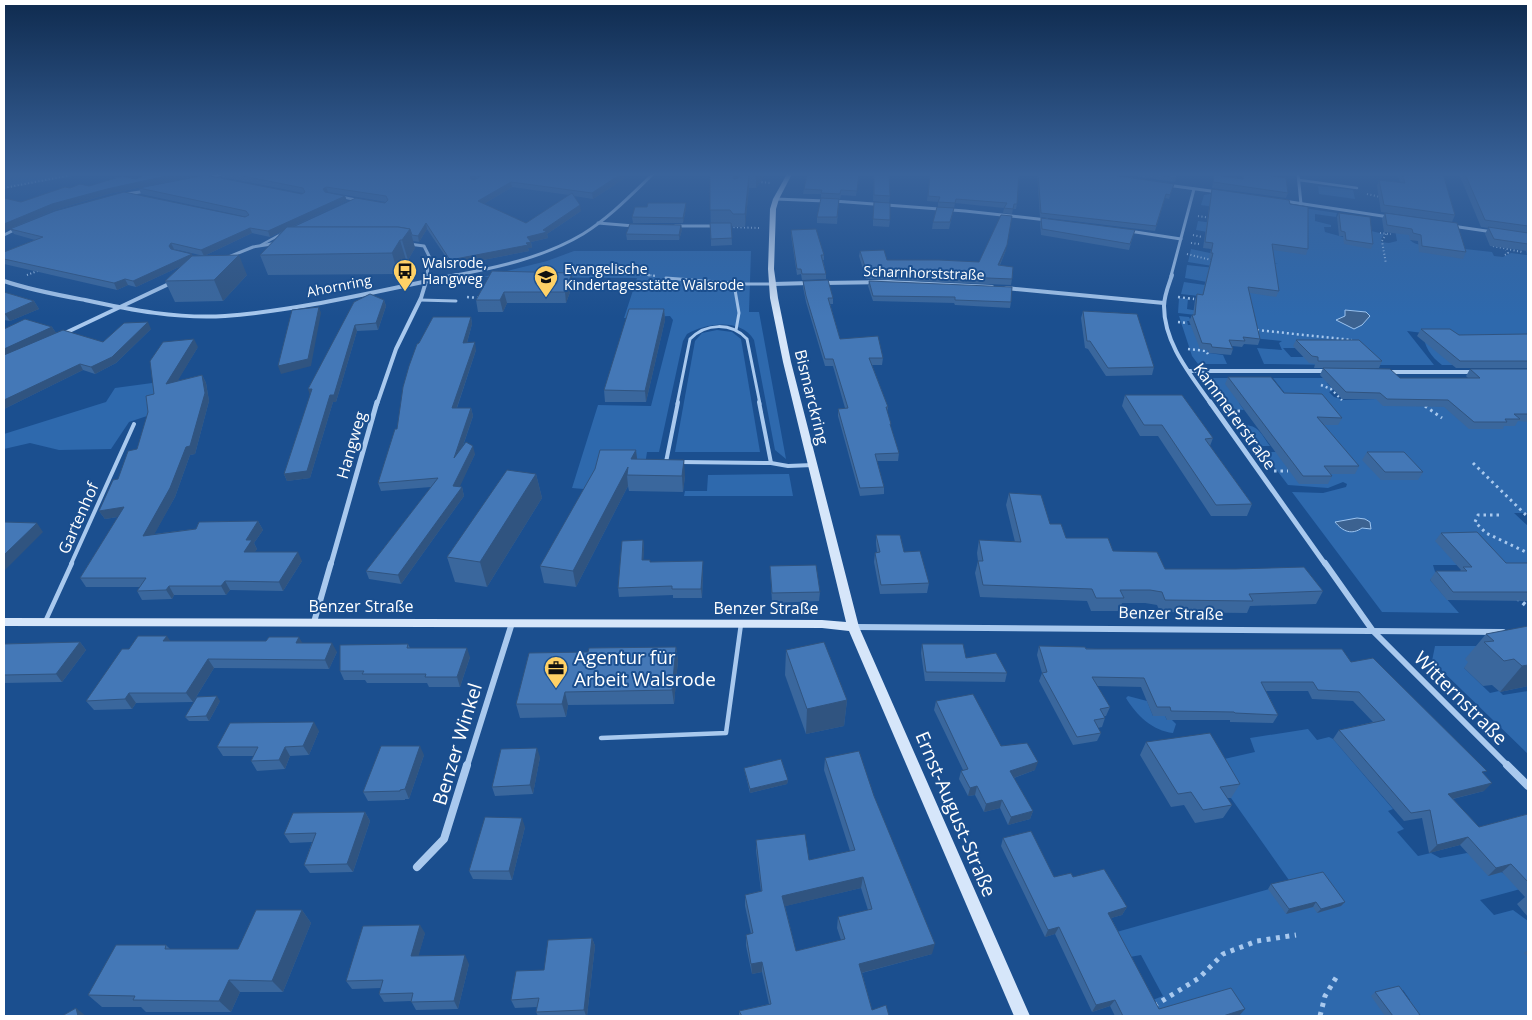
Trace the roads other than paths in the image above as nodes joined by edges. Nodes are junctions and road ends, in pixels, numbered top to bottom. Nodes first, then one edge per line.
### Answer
1 (773, 222) edge
2 (1186, 222) edge
3 (598, 223) joint
4 (1447, 225) edge
5 (644, 226) edge
6 (671, 226) edge
7 (730, 227) edge
8 (18, 228) edge
9 (1125, 231) edge
10 (1495, 232) edge
11 (285, 233) edge
12 (4, 236) edge
13 (1181, 239) junction
14 (280, 243) edge
15 (404, 243) edge
16 (261, 245) junction
17 (225, 258) edge
18 (666, 278) road end
19 (179, 279) edge
20 (427, 280) junction
21 (4, 281) edge
22 (811, 283) edge
23 (821, 283) edge
24 (734, 284) junction
25 (773, 284) junction
26 (995, 287) edge
27 (1004, 288) edge
28 (420, 300) junction
29 (456, 301) dead end
30 (1164, 303) junction
31 (121, 308) junction
32 (736, 330) junction
33 (58, 337) edge
34 (1189, 371) junction
35 (1332, 371) edge
36 (1382, 372) edge
37 (1477, 372) edge
38 (134, 424) dead end
39 (771, 462) junction
40 (813, 464) junction
41 (4, 622) edge
42 (45, 622) junction
43 (314, 622) junction
44 (512, 623) junction
45 (741, 624) junction
46 (853, 627) junction
47 (1373, 631) junction
48 (1509, 632) edge
49 (601, 738) dead end
50 (1528, 786) edge
51 (418, 867) dead end
52 (1022, 1016) edge

1 - 25 street, Bismarckring
2 - 13 street, Kammererstraße
3 - 5 street
3 - 20 street, Ahornring
4 - 10 street
6 - 7 street
8 - 12 street
9 - 13 street
11 - 16 lane
13 - 30 street, Kammererstraße
14 - 16 street
15 - 20 street, Hangweg
16 - 17 street
18 - 24 lane
19 - 31 street
20 - 28 street, Hangweg
20 - 31 street, Ahornring
21 - 31 street, Ahornring
22 - 25 street
23 - 26 street, Scharnhorststraße
24 - 25 lane
24 - 32 lane
25 - 40 street, Bismarckring
27 - 30 street, Scharnhorststraße
28 - 29 lane
28 - 43 street, Hangweg
30 - 34 street, Kammererstraße
31 - 33 street
32 - 39 lane
32 - 39 lane
34 - 35 street
34 - 47 street, Kammererstraße
36 - 37 street
38 - 42 lane, Gartenhof
39 - 40 lane
40 - 46 street, Bismarckring
41 - 42 street, Benzer Straße
42 - 43 street, Benzer Straße
43 - 44 street, Benzer Straße
44 - 45 street, Benzer Straße
44 - 51 street, Benzer Winkel
45 - 46 street, Benzer Straße
45 - 49 lane
46 - 47 street, Benzer Straße
46 - 52 street, Ernst-August-Straße
47 - 48 street, Benzer Straße
47 - 50 street, Witternstraße

